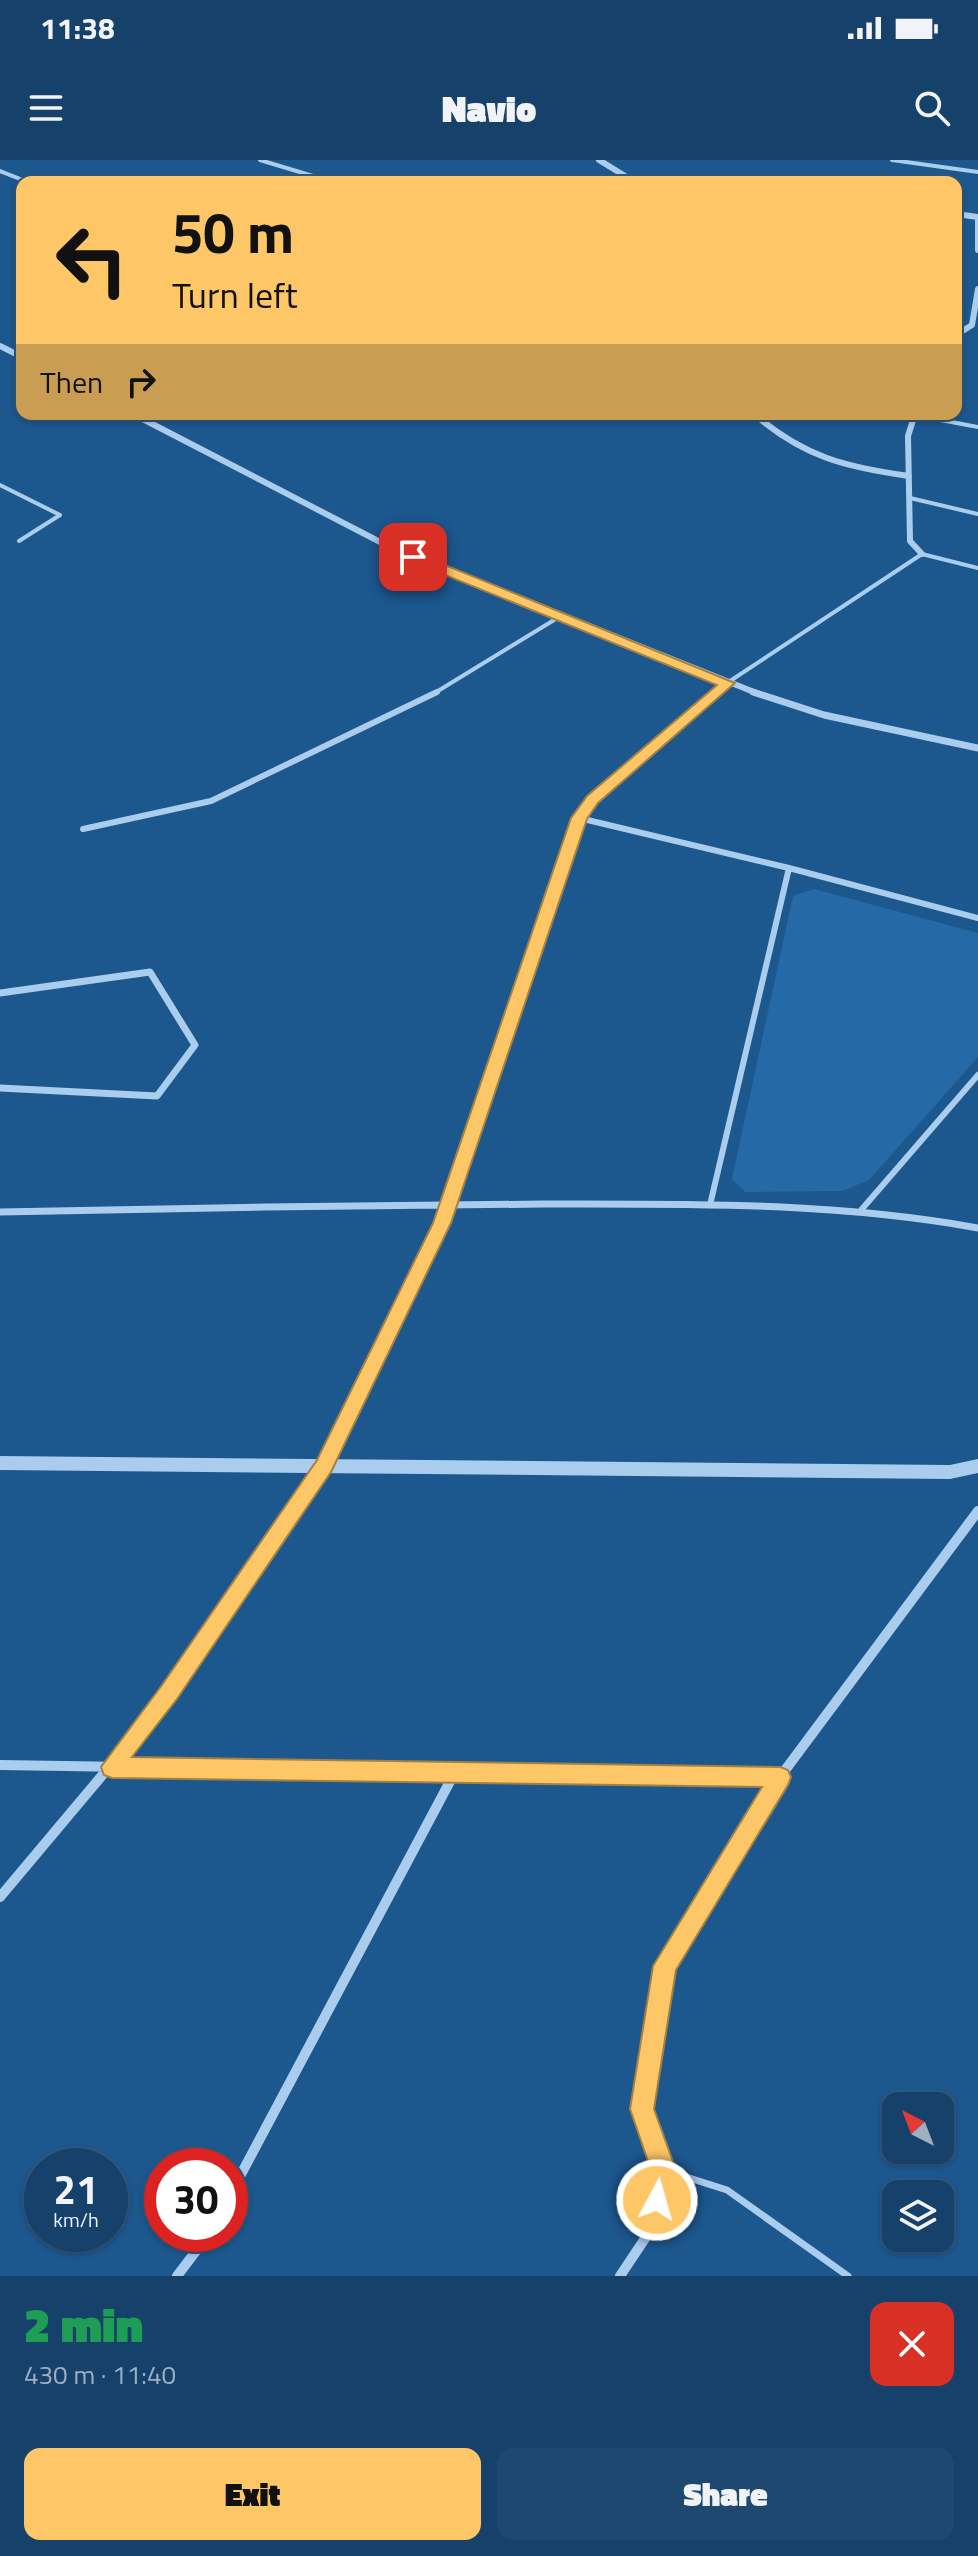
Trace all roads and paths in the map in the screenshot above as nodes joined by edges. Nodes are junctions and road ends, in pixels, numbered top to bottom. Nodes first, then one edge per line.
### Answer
1 (260, 160) edge
2 (599, 160) edge
3 (892, 160) edge
4 (978, 172) edge
5 (313, 176) edge
6 (625, 176) edge
7 (978, 218) edge
8 (978, 250) edge
9 (978, 289) edge
10 (976, 314) edge
11 (962, 331) edge
12 (145, 420) edge
13 (761, 420) edge
14 (913, 420) edge
15 (944, 420) edge
16 (978, 427) edge
17 (909, 476) junction
18 (0, 485) edge
19 (910, 498) junction
20 (978, 514) edge
21 (19, 541) dead end
22 (922, 554) junction
23 (978, 568) edge
24 (559, 617) junction
25 (727, 683) junction
26 (978, 748) edge
27 (579, 818) junction
28 (83, 829) dead end
29 (789, 868) junction
30 (978, 918) edge
31 (0, 993) edge
32 (978, 1075) edge
33 (0, 1088) edge
34 (449, 1204) junction
35 (710, 1205) junction
36 (862, 1209) junction
37 (0, 1212) edge
38 (978, 1228) edge
39 (0, 1463) edge
40 (324, 1466) junction
41 (978, 1466) edge
42 (978, 1511) edge
43 (0, 1765) edge
44 (112, 1767) junction
45 (455, 1772) junction
46 (780, 1777) junction
47 (0, 1897) edge
48 (248, 2161) edge
49 (664, 2170) junction
50 (195, 2252) edge
51 (177, 2276) edge
52 (620, 2276) edge
53 (848, 2276) edge

1 - 5 lane
2 - 6 street
3 - 4 lane
7 - 8 street
9 - 10 street
10 - 11 street
12 - 24 street
13 - 17 street
14 - 17 street
15 - 16 lane
17 - 19 street
18 - 21 lane
19 - 20 lane
19 - 22 street
22 - 23 lane
22 - 25 lane
24 - 25 street
24 - 28 lane
25 - 26 street
25 - 27 street
27 - 29 lane
27 - 34 street
29 - 30 lane
29 - 35 lane
31 - 33 street
32 - 36 lane
34 - 35 street
34 - 37 street
34 - 40 street
35 - 36 street
36 - 38 street
39 - 40 street
40 - 41 street
40 - 44 street
42 - 46 street
43 - 44 street
44 - 45 street
44 - 47 street
45 - 46 street
45 - 48 street
46 - 49 street
49 - 52 street
49 - 53 lane
50 - 51 street

